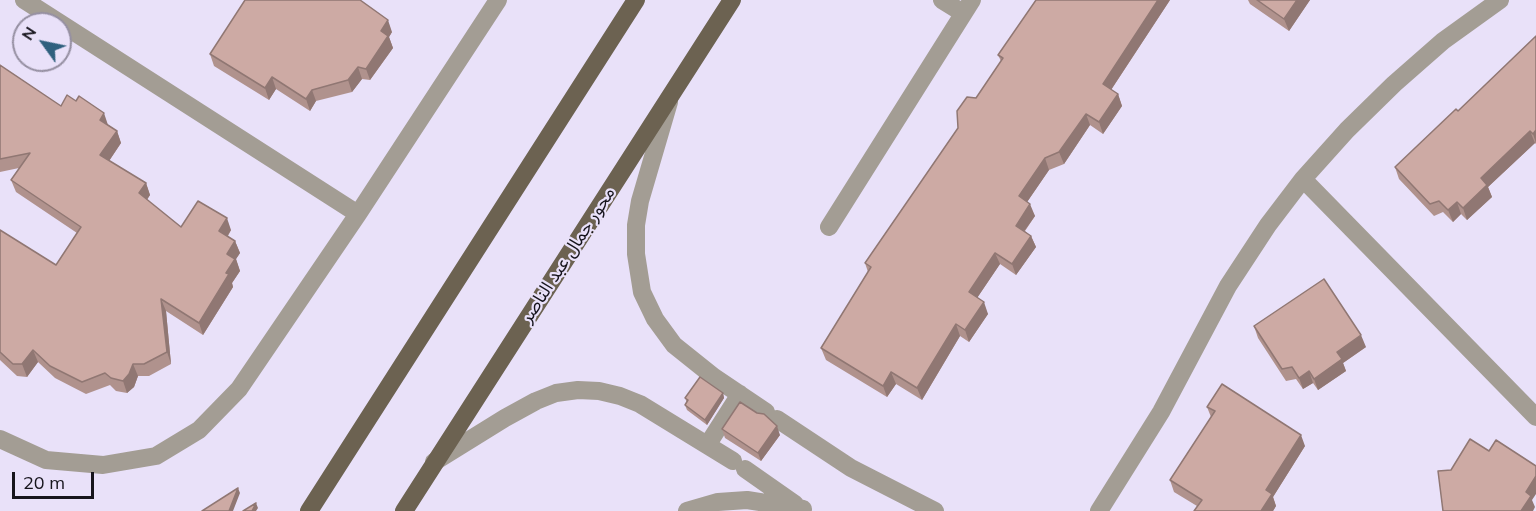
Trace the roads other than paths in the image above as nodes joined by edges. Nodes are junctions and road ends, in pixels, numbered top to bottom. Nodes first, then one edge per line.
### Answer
1 (24, 0) edge
2 (498, 0) edge
3 (636, 0) edge
4 (732, 0) edge
5 (942, 0) edge
6 (1500, 0) edge
7 (968, 7) edge
8 (670, 98) junction
9 (1303, 179) junction
10 (358, 214) junction
11 (829, 227) dead end
12 (740, 394) junction
13 (1536, 417) edge
14 (0, 439) edge
15 (708, 444) junction
16 (434, 462) junction
17 (901, 504) edge
18 (804, 510) edge
19 (309, 511) edge
20 (404, 511) edge
21 (687, 511) edge
22 (935, 511) edge
23 (1100, 511) edge

1 - 10 street
2 - 10 street
3 - 19 main road
4 - 8 main road, محور جمال عبد الناصر
5 - 7 street
6 - 9 street
7 - 11 street
8 - 12 street
8 - 16 main road, محور جمال عبد الناصر
9 - 13 street
9 - 23 street
10 - 14 street
12 - 15 street
12 - 17 street
15 - 16 street
15 - 18 street
16 - 20 main road, محور جمال عبد الناصر
17 - 22 street
18 - 21 street

